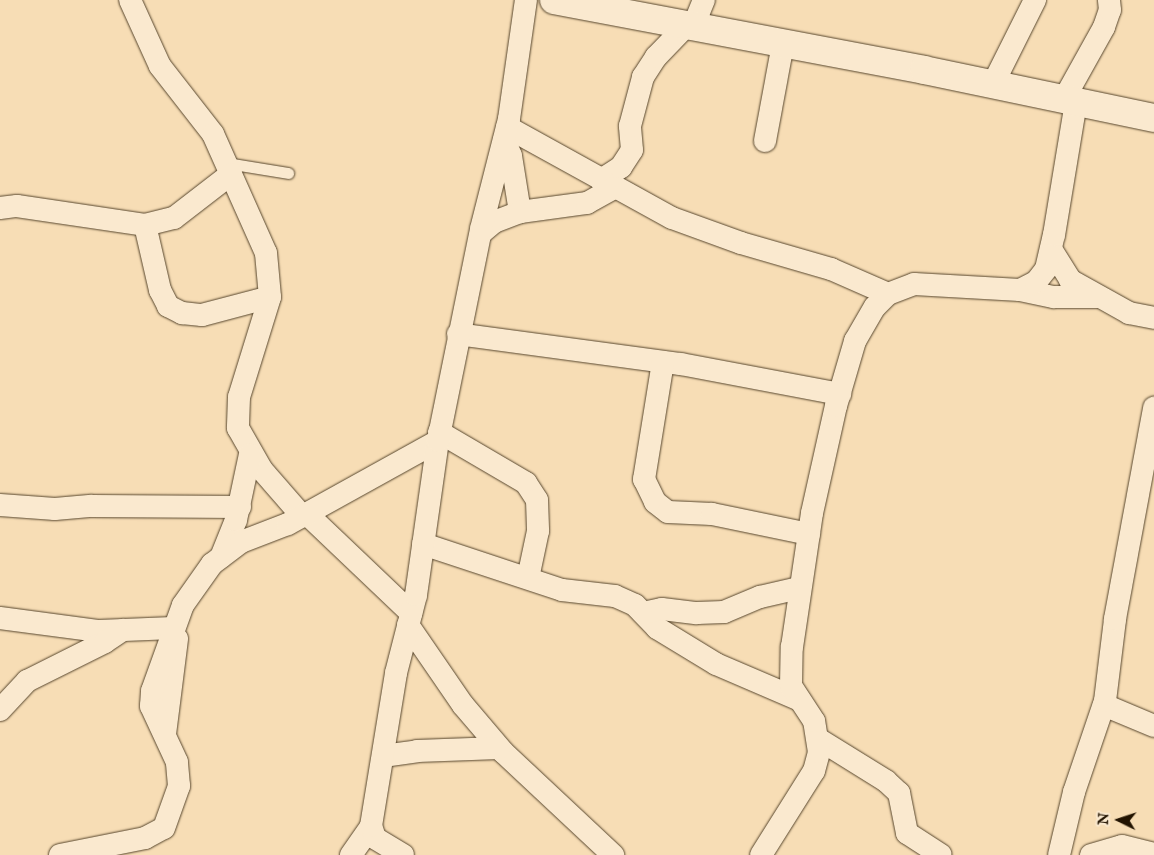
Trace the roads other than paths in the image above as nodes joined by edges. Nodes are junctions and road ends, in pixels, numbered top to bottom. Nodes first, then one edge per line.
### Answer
1 (130, 0) edge
2 (526, 0) edge
3 (554, 0) edge
4 (704, 0) edge
5 (1035, 0) edge
6 (1109, 0) edge
7 (690, 26) junction
8 (783, 44) junction
9 (993, 84) junction
10 (1070, 100) junction
11 (1154, 118) edge
12 (505, 133) junction
13 (766, 141) dead end
14 (229, 168) junction
15 (288, 173) dead end
16 (608, 184) junction
17 (3, 206) edge
18 (520, 212) junction
19 (145, 225) junction
20 (481, 233) junction
21 (1051, 249) junction
22 (1020, 290) junction
23 (888, 294) junction
24 (270, 297) junction
25 (1098, 297) junction
26 (1154, 318) edge
27 (458, 334) junction
28 (663, 362) junction
29 (840, 394) junction
30 (1154, 408) edge
31 (438, 437) junction
32 (250, 454) junction
33 (0, 505) edge
34 (240, 507) junction
35 (305, 515) junction
36 (809, 534) junction
37 (423, 544) junction
38 (221, 558) junction
39 (528, 578) junction
40 (799, 588) junction
41 (643, 613) junction
42 (0, 618) edge
43 (410, 619) junction
44 (176, 622) junction
45 (123, 630) junction
46 (800, 700) junction
47 (1104, 705) junction
48 (0, 710) edge
49 (1154, 726) edge
50 (820, 740) junction
51 (499, 748) junction
52 (383, 756) junction
53 (371, 826) junction
54 (92, 851) edge
55 (1154, 854) edge
56 (60, 855) edge
57 (351, 855) edge
58 (403, 855) edge
59 (613, 855) edge
60 (761, 855) edge
61 (940, 855) edge
62 (1059, 855) edge
63 (1091, 855) edge

1 - 14 street
2 - 12 street
3 - 7 street
4 - 7 street
5 - 9 street
6 - 10 street
7 - 8 street
7 - 16 street
8 - 9 street
8 - 13 street
9 - 10 street
10 - 11 street
10 - 21 street
12 - 16 street
12 - 18 street
12 - 20 street
14 - 15 lane
14 - 19 street
14 - 24 street
16 - 18 street
16 - 23 street
17 - 19 street
18 - 20 street
19 - 24 street
20 - 27 street
21 - 22 street
21 - 25 street
22 - 23 street
22 - 25 street
23 - 29 street
24 - 32 street
25 - 26 street
27 - 28 street
27 - 31 street
28 - 29 street
28 - 36 street
29 - 36 street
30 - 47 street
31 - 35 street
31 - 37 street
31 - 39 street
32 - 34 street
32 - 35 street
33 - 34 street
34 - 38 street
35 - 38 street
35 - 43 street
36 - 40 street
37 - 39 street
37 - 43 street
38 - 44 street
39 - 41 street
40 - 41 street
40 - 46 street
41 - 46 street
42 - 45 street
43 - 51 street
43 - 52 street
44 - 45 street
44 - 54 street
45 - 48 street
46 - 50 street
47 - 49 street
47 - 62 street
50 - 60 street
50 - 61 street
51 - 52 street
51 - 59 street
52 - 53 street
53 - 57 street
53 - 58 street
54 - 56 street
55 - 63 street

